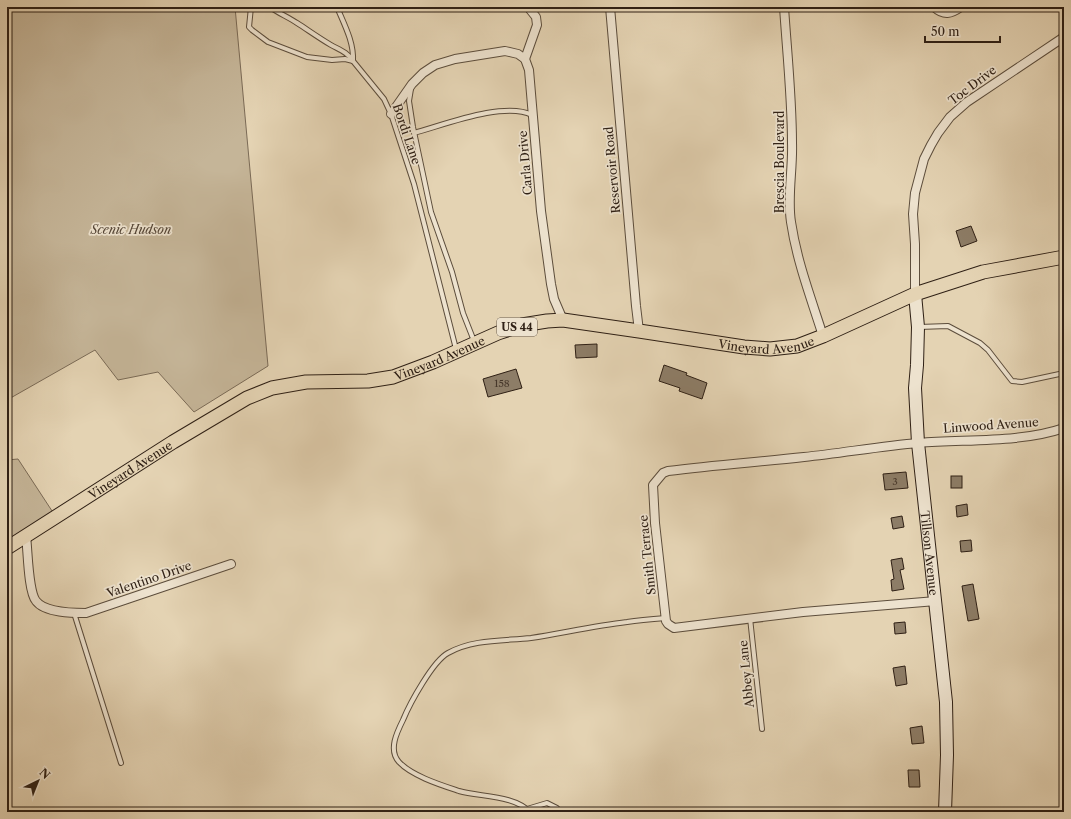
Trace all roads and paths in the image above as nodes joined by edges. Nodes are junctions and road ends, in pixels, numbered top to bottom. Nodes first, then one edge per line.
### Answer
1 (251, 7) edge
2 (270, 7) edge
3 (337, 7) edge
4 (528, 7) edge
5 (610, 7) edge
6 (784, 7) edge
7 (934, 7) edge
8 (961, 7) edge
9 (1064, 38) edge
10 (525, 59) junction
11 (353, 61) junction
12 (412, 84) junction
13 (391, 114) junction
14 (533, 115) junction
15 (414, 134) junction
16 (1064, 257) edge
17 (915, 294) junction
18 (563, 320) junction
19 (918, 327) junction
20 (639, 331) junction
21 (823, 336) junction
22 (474, 344) junction
23 (456, 352) junction
24 (1064, 373) edge
25 (1064, 428) edge
26 (918, 443) junction
27 (26, 536) junction
28 (7, 548) edge
29 (231, 564) dead end
30 (936, 601) junction
31 (74, 613) junction
32 (750, 617) junction
33 (666, 618) junction
34 (762, 729) dead end
35 (122, 764) dead end
36 (528, 810) edge
37 (560, 812) edge
38 (945, 812) edge

1 - 11 lane
2 - 11 lane, Bordi Lane
3 - 11 lane
4 - 10 street
5 - 20 street, Reservoir Road
6 - 21 street, Brescia Boulevard
7 - 8 street
9 - 17 street, Toc Drive
10 - 12 street
10 - 14 street, Carla Drive
11 - 13 lane, Bordi Lane
12 - 13 street
12 - 15 lane
13 - 23 lane, Bordi Lane
14 - 15 lane
14 - 18 street, Carla Drive
15 - 22 lane
16 - 17 main road, Vineyard Avenue / US 44
17 - 19 street, Tillson Avenue
17 - 21 main road, Vineyard Avenue / US 44
18 - 20 main road, Vineyard Avenue / US 44
18 - 22 main road, Vineyard Avenue / US 44
19 - 24 lane
19 - 26 street, Tillson Avenue
20 - 21 main road, Vineyard Avenue / US 44
22 - 23 main road, Vineyard Avenue / US 44
23 - 27 main road, Vineyard Avenue / US 44
25 - 26 street, Linwood Avenue
26 - 30 street, Tillson Avenue
26 - 33 street, Smith Terrace
27 - 28 main road, Vineyard Avenue / US 44
27 - 31 street, Valentino Drive
29 - 31 street, Valentino Drive
30 - 32 street
30 - 38 street, Tillson Avenue
31 - 35 lane
32 - 33 street
32 - 34 lane, Abbey Lane
33 - 36 lane
36 - 37 lane

